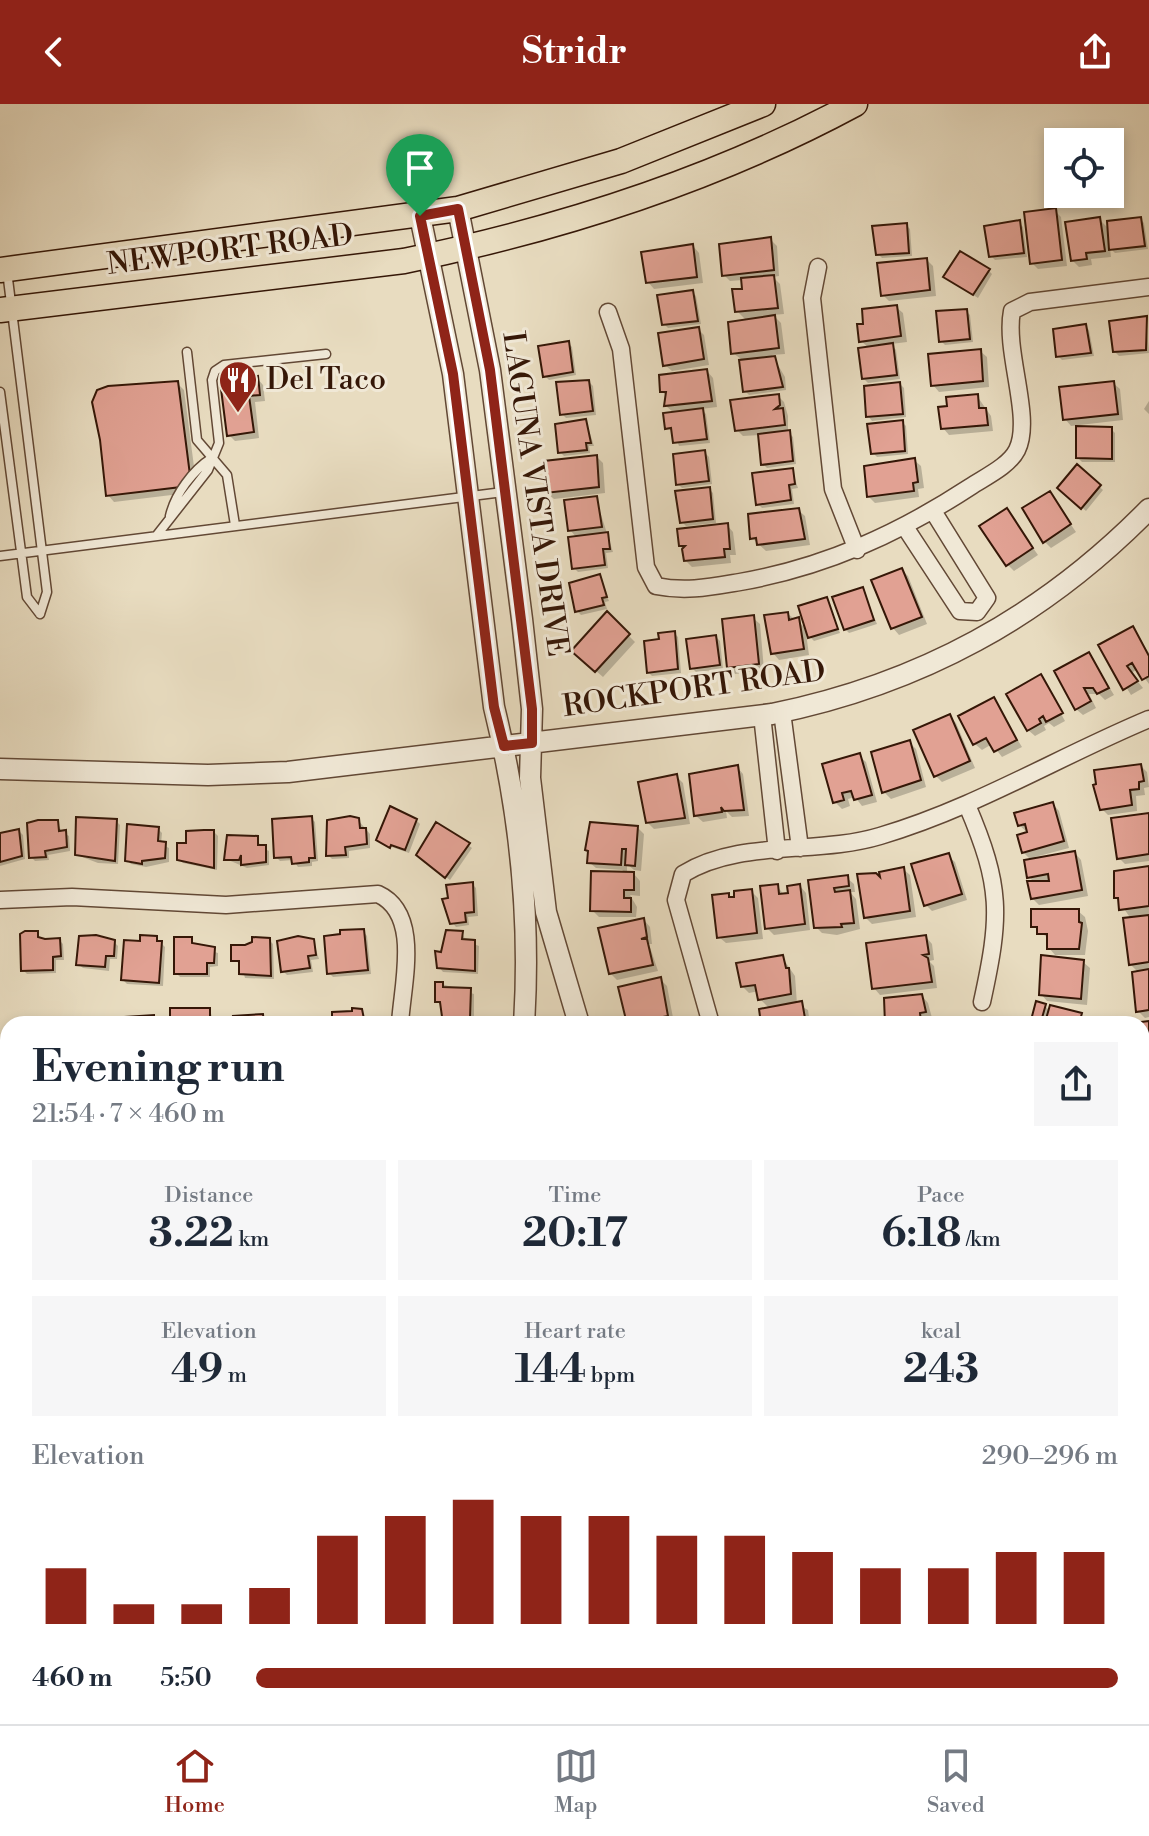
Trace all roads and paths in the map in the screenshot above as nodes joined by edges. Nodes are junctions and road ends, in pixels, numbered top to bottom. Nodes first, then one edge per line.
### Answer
1 (763, 104) edge
2 (855, 104) edge
3 (458, 209) junction
4 (420, 216) junction
5 (468, 248) junction
6 (428, 256) junction
7 (818, 267) dead end
8 (4, 270) edge
9 (1149, 287) edge
10 (6, 309) edge
11 (608, 312) dead end
12 (187, 352) dead end
13 (326, 354) dead end
14 (0, 392) edge
15 (212, 458) junction
16 (506, 492) junction
17 (469, 497) junction
18 (1149, 509) edge
19 (933, 511) junction
20 (235, 525) junction
21 (905, 527) junction
22 (157, 535) junction
23 (41, 550) junction
24 (857, 550) junction
25 (21, 553) junction
26 (0, 556) edge
27 (966, 562) junction
28 (939, 578) junction
29 (977, 612) junction
30 (990, 635) junction
31 (772, 714) junction
32 (1149, 719) edge
33 (532, 743) junction
34 (504, 746) junction
35 (0, 769) edge
36 (792, 784) junction
37 (769, 787) junction
38 (967, 805) junction
39 (800, 848) junction
40 (777, 851) junction
41 (0, 900) edge
42 (982, 1002) dead end
43 (400, 1016) edge
44 (524, 1016) edge
45 (577, 1016) edge
46 (709, 1016) edge

1 - 3 main road, NEWPORT ROAD
2 - 5 main road, NEWPORT ROAD
3 - 4 main road, NEWPORT ROAD
3 - 5 street, LAGUNA VISTA DRIVE
4 - 6 street
4 - 8 main road, NEWPORT ROAD
5 - 6 main road, NEWPORT ROAD
5 - 16 street, LAGUNA VISTA DRIVE
6 - 10 main road, NEWPORT ROAD
6 - 17 street
7 - 24 street
8 - 10 lane
9 - 19 street
10 - 23 lane
11 - 24 street
12 - 15 lane
13 - 15 lane
14 - 25 lane
15 - 20 lane
15 - 22 lane
16 - 17 lane
16 - 33 street, LAGUNA VISTA DRIVE
17 - 20 lane
17 - 34 street
18 - 30 street, ROCKPORT ROAD
19 - 21 street
19 - 27 street
20 - 22 lane
21 - 24 street
21 - 28 street
22 - 23 lane
23 - 25 lane
23 - 25 lane
25 - 26 lane
27 - 28 street
27 - 29 street
28 - 29 street
29 - 30 street
30 - 31 street, ROCKPORT ROAD
31 - 33 street, ROCKPORT ROAD
31 - 36 street
31 - 37 street
32 - 38 street
33 - 34 street, ROCKPORT ROAD
33 - 45 street, LAGUNA VISTA DRIVE
34 - 35 street, ROCKPORT ROAD
34 - 44 street
36 - 37 street
36 - 39 street
37 - 40 street
38 - 39 street
38 - 42 street
39 - 40 street
40 - 46 street
41 - 43 street

